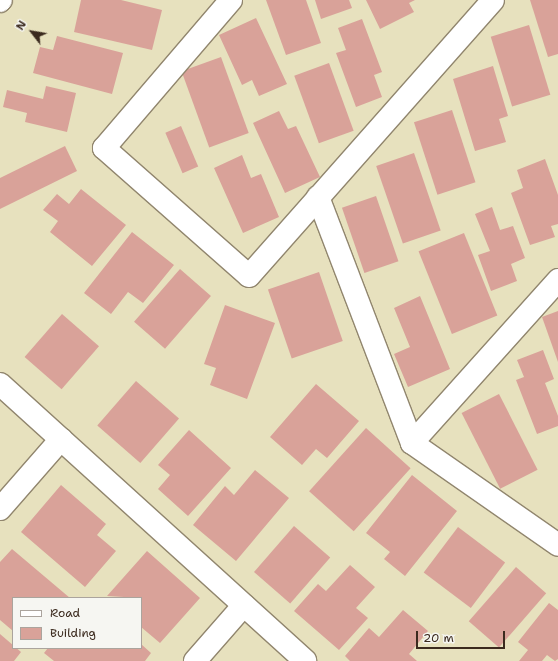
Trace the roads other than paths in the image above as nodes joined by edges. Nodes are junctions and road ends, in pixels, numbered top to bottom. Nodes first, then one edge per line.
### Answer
1 (231, 0) edge
2 (493, 0) edge
3 (318, 197) junction
4 (558, 280) edge
5 (0, 384) edge
6 (61, 439) junction
7 (412, 443) junction
8 (0, 509) edge
9 (558, 545) edge
10 (244, 605) junction
11 (195, 661) edge
12 (306, 661) edge

1 - 3 street
2 - 3 street
3 - 7 street
4 - 7 street
5 - 6 street
6 - 8 street
6 - 10 street
7 - 9 street
10 - 11 street
10 - 12 street

